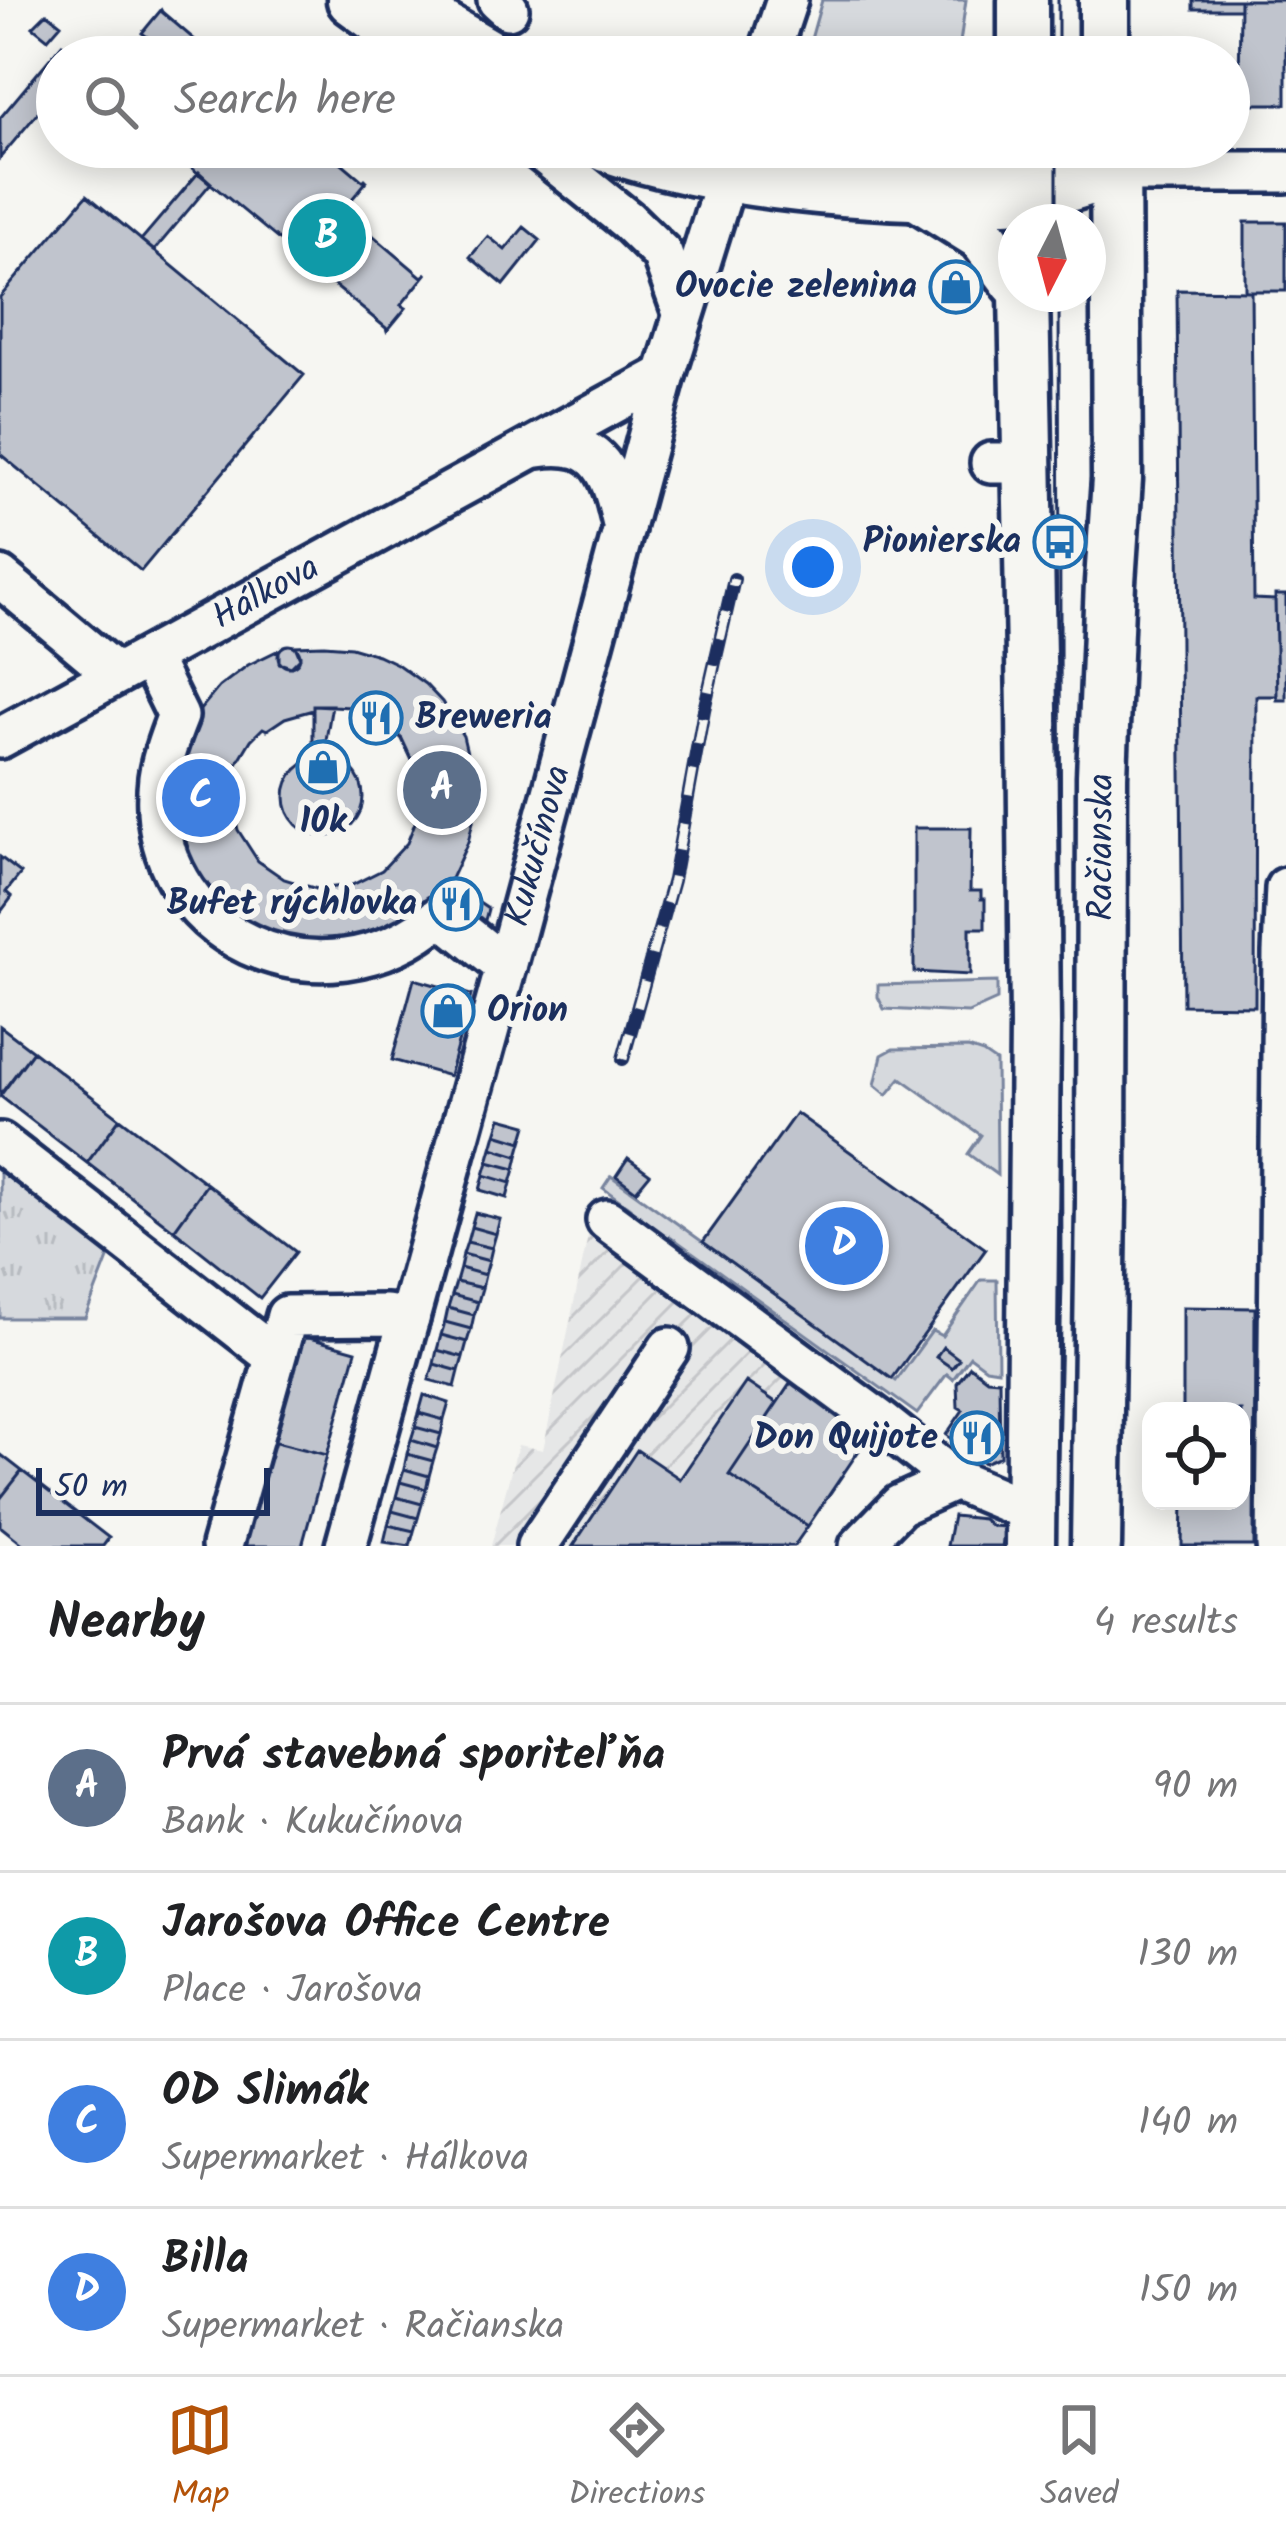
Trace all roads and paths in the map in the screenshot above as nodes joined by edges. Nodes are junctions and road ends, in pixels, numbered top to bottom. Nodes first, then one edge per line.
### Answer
1 (352, 0) edge
2 (405, 0) edge
3 (787, 0) edge
4 (1023, 0) edge
5 (1104, 0) edge
6 (401, 36) edge
7 (458, 36) edge
8 (770, 36) edge
9 (1023, 36) edge
10 (1104, 36) edge
11 (562, 168) edge
12 (730, 168) edge
13 (750, 168) edge
14 (992, 168) edge
15 (1083, 168) edge
16 (1116, 168) edge
17 (1229, 168) edge
18 (1286, 172) edge
19 (1024, 182) edge
20 (918, 196) junction
21 (998, 258) edge
22 (1022, 312) edge
23 (683, 313) junction
24 (665, 375) junction
25 (532, 448) junction
26 (625, 531) junction
27 (0, 577) edge
28 (132, 666) junction
29 (0, 738) edge
30 (1286, 888) edge
31 (1284, 952) edge
32 (506, 967) junction
33 (0, 1143) edge
34 (607, 1220) dead end
35 (409, 1319) junction
36 (670, 1348) dead end
37 (275, 1354) junction
38 (955, 1480) junction
39 (1030, 1529) edge
40 (222, 1546) edge
41 (346, 1546) edge
42 (537, 1546) edge
43 (860, 1546) edge
44 (1096, 1546) edge
45 (1276, 1546) edge

1 - 6 main road
2 - 7 main road
3 - 8 street
4 - 9 main road
5 - 10 main road
11 - 23 street
12 - 23 street, Kukučínova
13 - 20 main road
14 - 19 main road
15 - 19 main road
16 - 44 main road, Račianska
17 - 18 street
19 - 20 main road
20 - 21 main road
22 - 39 main road, Račianska
23 - 24 street, Kukučínova
24 - 25 street, Hálkova
24 - 26 street, Kukučínova
25 - 26 street
25 - 28 street, Hálkova
26 - 32 street, Kukučínova
27 - 28 street
28 - 29 street, Hálkova
28 - 32 street
30 - 31 street
31 - 45 street
32 - 35 street, Kukučínova
33 - 37 street
34 - 38 street
35 - 37 street
35 - 41 street, Kukučínova
36 - 42 street
37 - 40 street
38 - 39 street
38 - 43 street

